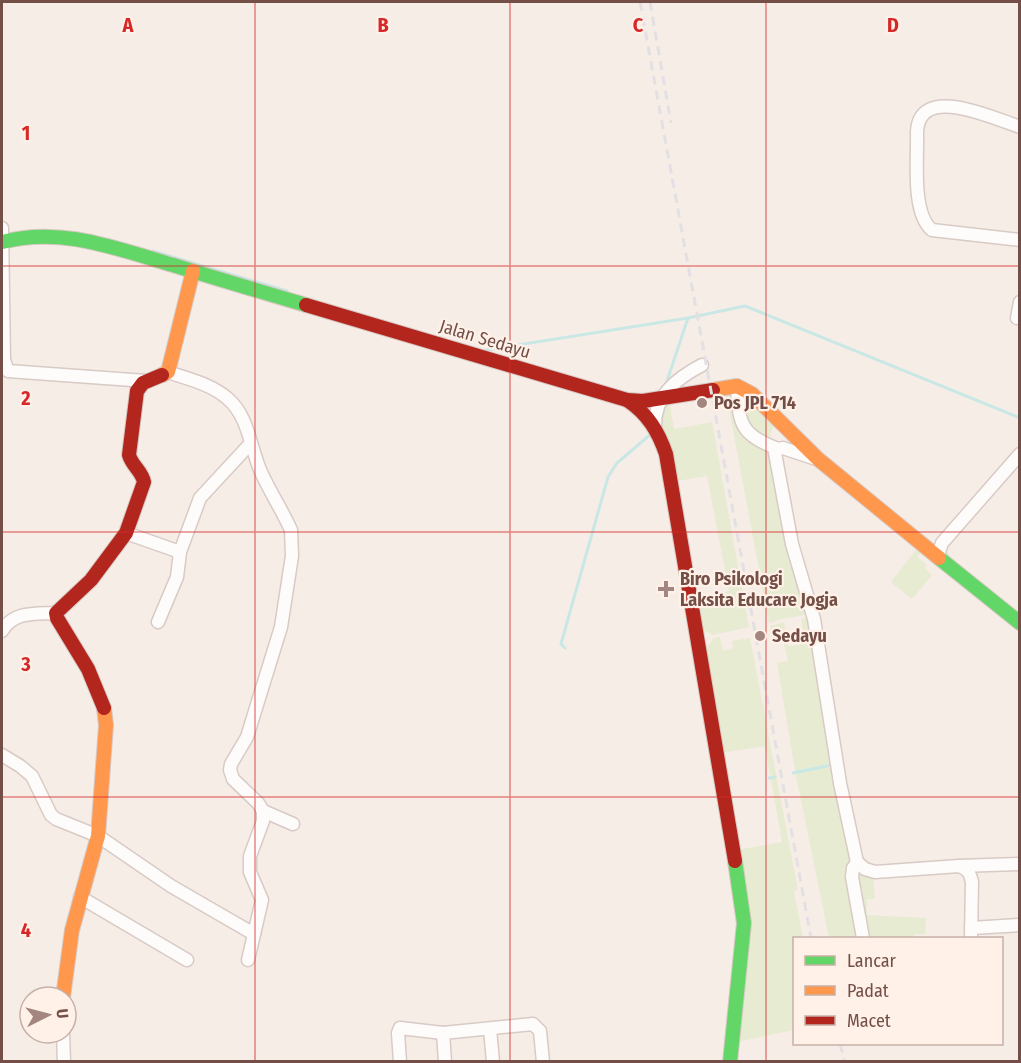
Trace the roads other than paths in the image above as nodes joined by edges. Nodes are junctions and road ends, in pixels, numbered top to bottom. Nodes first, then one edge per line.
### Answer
1 (1020, 127) edge
2 (2, 237) edge
3 (1016, 239) edge
4 (1020, 249) edge
5 (193, 271) junction
6 (1020, 302) edge
7 (1017, 318) dead end
8 (702, 365) dead end
9 (168, 372) junction
10 (5, 376) edge
11 (146, 381) junction
12 (737, 386) junction
13 (662, 398) junction
14 (627, 400) junction
15 (655, 426) junction
16 (250, 444) junction
17 (778, 449) junction
18 (1020, 454) edge
19 (818, 459) junction
20 (955, 528) junction
21 (126, 533) junction
22 (913, 537) junction
23 (180, 552) junction
24 (941, 560) junction
25 (59, 609) junction
26 (158, 622) dead end
27 (1020, 623) edge
28 (2, 631) edge
29 (2, 754) edge
30 (263, 811) junction
31 (293, 824) dead end
32 (98, 836) junction
33 (857, 862) junction
34 (1020, 864) edge
35 (959, 866) junction
36 (80, 897) junction
37 (1020, 925) edge
38 (249, 931) junction
39 (971, 933) edge
40 (863, 937) edge
41 (187, 960) dead end
42 (248, 960) dead end
43 (64, 985) edge
44 (490, 1029) junction
45 (442, 1033) junction
46 (63, 1045) edge
47 (64, 1062) edge
48 (400, 1062) edge
49 (445, 1062) edge
50 (493, 1062) edge
51 (543, 1062) edge
52 (730, 1062) edge

1 - 3 street
2 - 5 street, Jalan Sedayu
2 - 10 street
3 - 4 street
5 - 9 street
5 - 14 street, Jalan Sedayu
6 - 7 street
8 - 13 street
9 - 11 street
9 - 16 street
10 - 11 street
11 - 21 street
12 - 13 street, Jalan Sedayu
12 - 17 street
12 - 19 street
13 - 14 street, Jalan Sedayu
13 - 15 street
14 - 15 street
15 - 52 street
16 - 23 street
16 - 30 street
17 - 19 street
17 - 33 street
18 - 20 street
19 - 22 street
20 - 22 street
20 - 24 street
21 - 23 street
21 - 25 street
22 - 24 street
23 - 26 street
24 - 27 street
25 - 28 street
25 - 32 street
29 - 32 street
30 - 31 street
30 - 38 street
32 - 36 street
32 - 38 street
33 - 35 street
33 - 40 street
34 - 35 street
35 - 39 street
36 - 41 street
36 - 43 street
37 - 39 street
38 - 42 street
44 - 45 street
44 - 50 street
44 - 51 street
45 - 48 street
45 - 49 street
46 - 47 street

